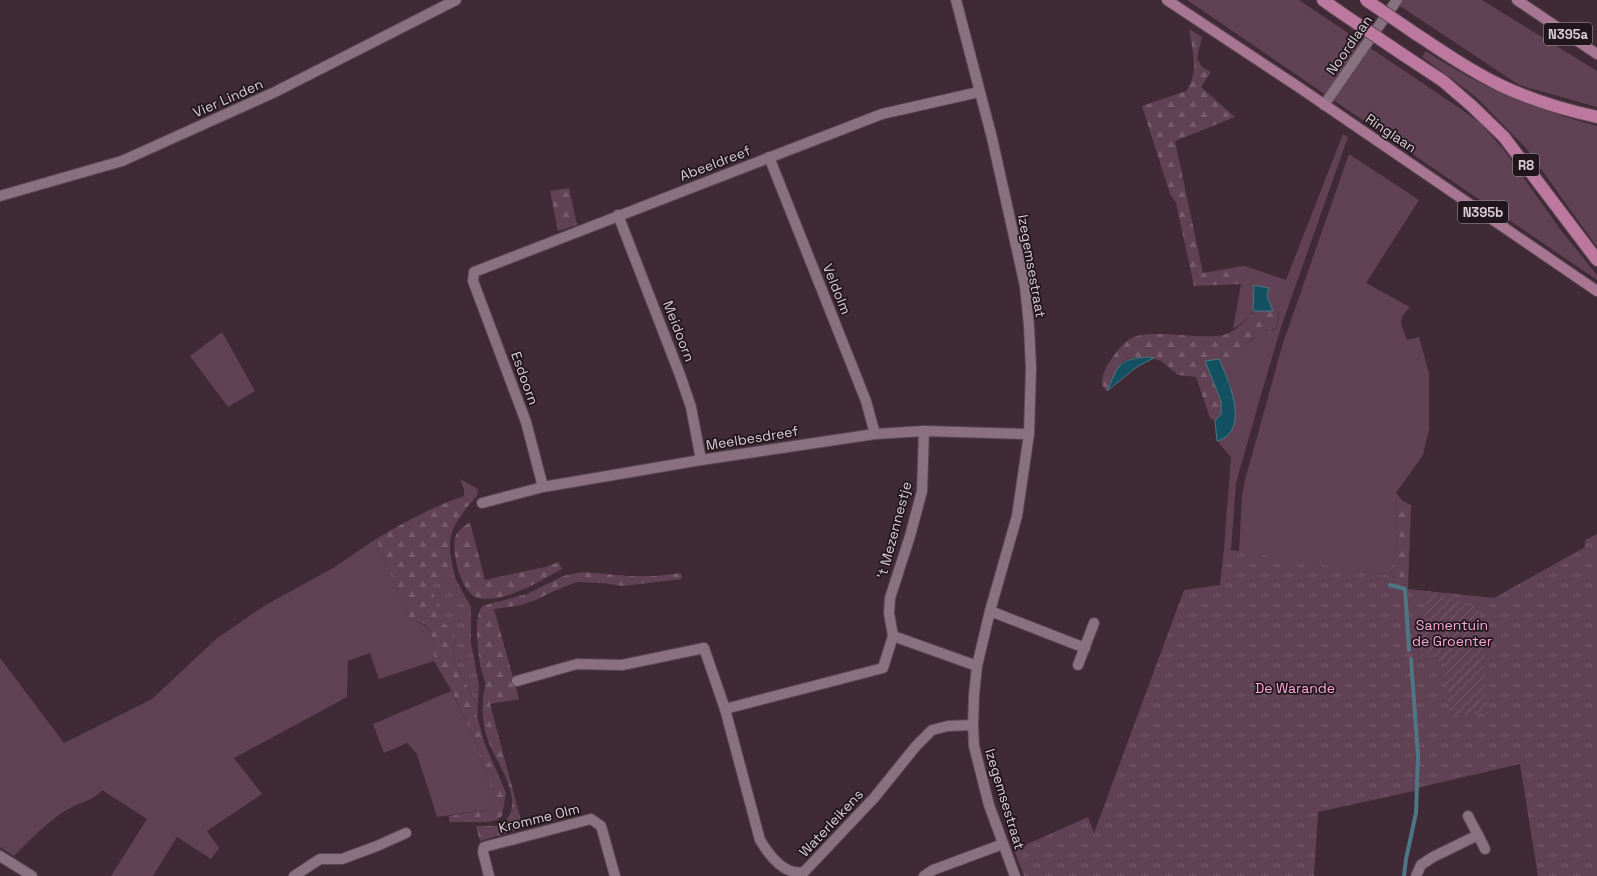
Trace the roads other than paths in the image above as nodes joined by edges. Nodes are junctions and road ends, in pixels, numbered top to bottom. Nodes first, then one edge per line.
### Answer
1 (456, 0) edge
2 (956, 0) edge
3 (1167, 0) edge
4 (1323, 0) edge
5 (1366, 0) edge
6 (1397, 0) edge
7 (1517, 0) edge
8 (1525, 3) edge
9 (1597, 54) edge
10 (979, 92) junction
11 (1324, 105) junction
12 (1597, 117) edge
13 (769, 157) junction
14 (0, 196) edge
15 (618, 215) junction
16 (1597, 260) edge
17 (473, 281) joint
18 (1597, 291) edge
19 (924, 431) junction
20 (875, 434) junction
21 (1030, 434) junction
22 (701, 460) junction
23 (543, 487) junction
24 (482, 503) dead end
25 (990, 612) junction
26 (1094, 623) dead end
27 (893, 636) junction
28 (1085, 648) junction
29 (1078, 665) dead end
30 (977, 666) junction
31 (517, 681) dead end
32 (725, 709) junction
33 (973, 725) junction
34 (1468, 816) dead end
35 (406, 833) dead end
36 (1478, 835) junction
37 (1003, 844) junction
38 (1485, 849) dead end
39 (0, 856) edge
40 (32, 876) edge
41 (294, 876) edge
42 (490, 876) edge
43 (615, 876) edge
44 (924, 876) edge
45 (1015, 876) edge
46 (1416, 876) edge

1 - 14 street, Vier Linden
2 - 10 street, Izegemsestraat
3 - 11 main road, Ringlaan / N395b
4 - 16 highway, R8, bridge
5 - 12 highway, bridge
6 - 11 street, Noordlaan
7 - 8 main road, N395a
8 - 9 main road, N395a
10 - 13 street, Abeeldreef
10 - 21 street, Izegemsestraat
11 - 18 main road, Ringlaan / N395b
13 - 15 street, Abeeldreef
13 - 20 street, Veldolm
15 - 17 street, Abeeldreef
15 - 22 street, Meidoorn
17 - 23 street, Esdoorn
19 - 20 street, Meelbesdreef
19 - 21 street, Meelbesdreef
19 - 27 street, 't Mezennestje
20 - 22 street, Meelbesdreef
21 - 25 street, Izegemsestraat
22 - 23 street, Meelbesdreef
23 - 24 street, Meelbesdreef
25 - 28 street
25 - 30 street, Izegemsestraat
26 - 28 street
27 - 30 street
27 - 32 street
28 - 29 street
30 - 33 street, Izegemsestraat
31 - 32 street, Waterleikens
32 - 33 street, Waterleikens
33 - 37 street, Izegemsestraat
34 - 36 street
35 - 41 street
36 - 38 street
36 - 46 street
37 - 44 street
37 - 45 street, Izegemsestraat
39 - 40 street
42 - 43 street, Kromme Olm

